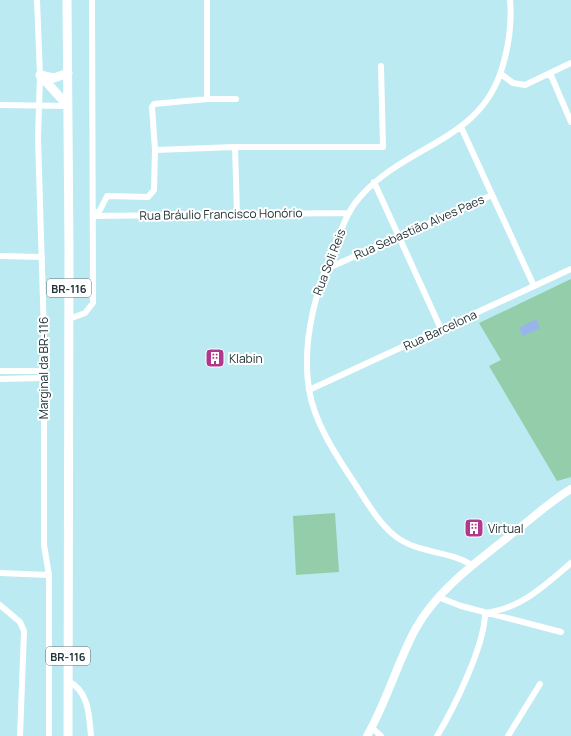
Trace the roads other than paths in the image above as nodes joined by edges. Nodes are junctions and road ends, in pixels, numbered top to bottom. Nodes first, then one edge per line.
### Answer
1 (37, 0) edge
2 (67, 0) edge
3 (92, 0) edge
4 (207, 0) edge
5 (510, 0) edge
6 (571, 62) edge
7 (381, 66) dead end
8 (68, 73) junction
9 (550, 73) junction
10 (501, 74) junction
11 (40, 75) junction
12 (207, 99) junction
13 (236, 99) dead end
14 (0, 105) edge
15 (40, 105) junction
16 (68, 106) junction
17 (571, 122) edge
18 (461, 127) junction
19 (235, 147) junction
20 (155, 150) junction
21 (374, 182) junction
22 (492, 195) junction
23 (348, 213) junction
24 (237, 214) junction
25 (93, 216) junction
26 (398, 237) junction
27 (0, 256) edge
28 (42, 257) junction
29 (571, 269) edge
30 (324, 270) junction
31 (534, 286) junction
32 (69, 318) junction
33 (441, 329) junction
34 (0, 371) edge
35 (44, 371) junction
36 (44, 378) junction
37 (0, 379) edge
38 (309, 390) junction
39 (571, 489) edge
40 (571, 563) edge
41 (472, 565) junction
42 (0, 573) edge
43 (49, 575) junction
44 (438, 597) junction
45 (0, 605) edge
46 (485, 613) junction
47 (561, 632) dead end
48 (68, 681) junction
49 (540, 684) dead end
50 (370, 732) edge
51 (20, 736) edge
52 (49, 736) edge
53 (68, 736) edge
54 (91, 736) edge
55 (382, 736) edge
56 (437, 736) edge
57 (508, 736) edge

1 - 11 street, Marginal da BR-116
2 - 8 highway, BR-116
3 - 25 street
4 - 12 street
5 - 10 street, Rua Soli Reis
6 - 9 street
7 - 19 street
8 - 11 highway
8 - 16 highway, BR-116
9 - 10 street
9 - 17 street
10 - 18 street, Rua Soli Reis
11 - 15 street, Marginal da BR-116
11 - 16 highway
12 - 13 street
12 - 20 street
14 - 15 street
15 - 16 street
15 - 28 street, Marginal da BR-116
16 - 32 highway, BR-116
18 - 21 street, Rua Soli Reis
18 - 22 street
19 - 20 street
19 - 24 street
20 - 25 street
21 - 23 street, Rua Soli Reis
21 - 26 street
22 - 26 street, Rua Sebastião Alves Paes
22 - 31 street
23 - 24 street, Rua Bráulio Francisco Honório
23 - 30 street, Rua Soli Reis
24 - 25 street, Rua Bráulio Francisco Honório
25 - 32 street
26 - 30 street, Rua Sebastião Alves Paes
26 - 33 street
27 - 28 street
28 - 35 street, Marginal da BR-116
29 - 31 street, Rua Barcelona
30 - 38 street, Rua Soli Reis
31 - 33 street, Rua Barcelona
32 - 48 highway, BR-116
33 - 38 street, Rua Barcelona
34 - 35 street
35 - 36 street, Marginal da BR-116
36 - 37 street
36 - 43 street, Marginal da BR-116
38 - 41 street, Rua Soli Reis
39 - 41 main road
40 - 46 street
41 - 44 main road
42 - 43 street
43 - 52 street, Marginal da BR-116
44 - 46 street
44 - 50 main road
45 - 51 street
46 - 47 street
46 - 56 street
48 - 53 highway, BR-116
48 - 54 street
49 - 57 street
50 - 55 street

